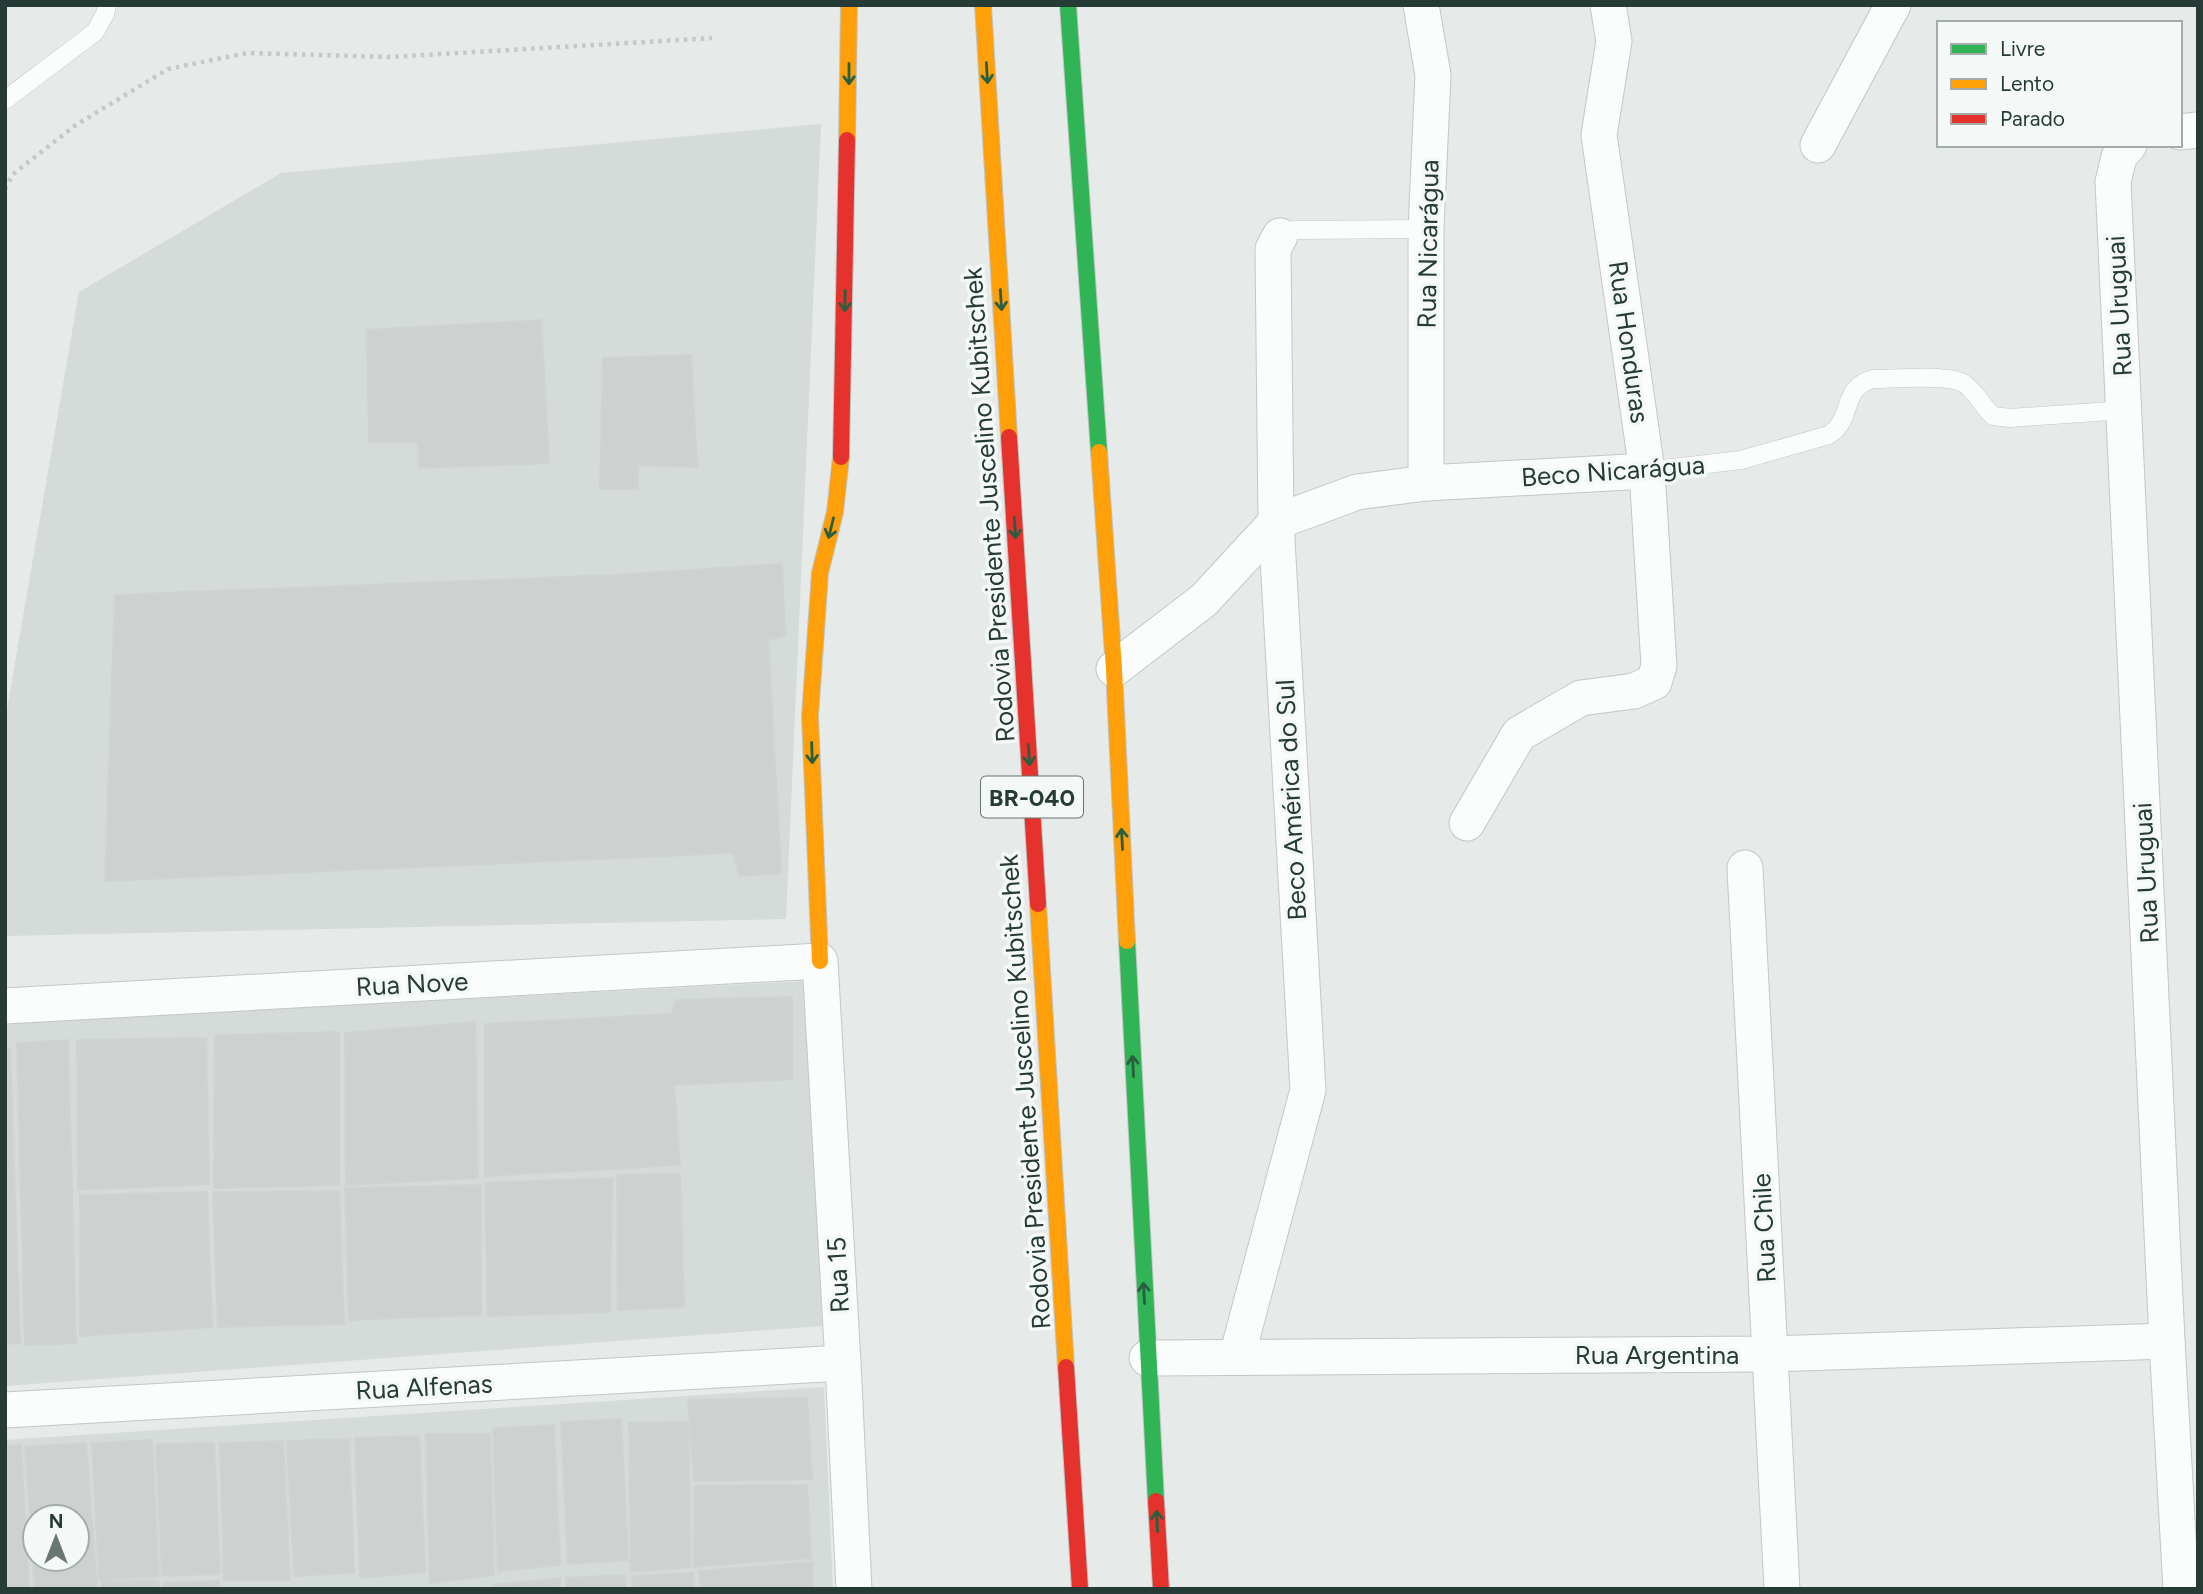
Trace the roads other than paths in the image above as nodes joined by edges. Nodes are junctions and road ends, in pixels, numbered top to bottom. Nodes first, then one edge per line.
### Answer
1 (107, 5) edge
2 (849, 5) edge
3 (983, 5) edge
4 (1068, 5) edge
5 (1421, 5) edge
6 (1608, 5) edge
7 (1893, 5) edge
8 (5, 100) edge
9 (1818, 145) dead end
10 (2124, 151) edge
11 (1426, 229) junction
12 (1280, 236) joint
13 (2125, 410) junction
14 (1647, 471) junction
15 (1426, 483) junction
16 (1276, 522) junction
17 (1114, 669) junction
18 (1467, 822) dead end
19 (1745, 868) dead end
20 (820, 961) junction
21 (5, 1006) edge
22 (2167, 1341) junction
23 (1771, 1354) junction
24 (1237, 1356) junction
25 (1147, 1358) junction
26 (843, 1363) junction
27 (5, 1410) edge
28 (854, 1589) edge
29 (1080, 1589) edge
30 (1161, 1589) edge
31 (1782, 1589) edge
32 (2181, 1589) edge

1 - 8 lane
2 -> 20 highway
3 -> 29 highway, Rodovia Presidente Juscelino Kubitschek / BR-040
4 - 17 highway, BR-040
5 - 11 street, Rua Nicarágua
6 - 14 street, Rua Honduras
7 - 9 street
10 - 13 street, Rua Uruguai
11 - 12 lane
11 - 15 street, Rua Nicarágua
12 - 16 street, Beco América do Sul
13 - 14 lane, Beco Nicarágua
13 - 22 street, Rua Uruguai
14 - 15 street, Beco Nicarágua
14 - 18 street, Rua Honduras
15 - 16 street, Beco Nicarágua
16 - 17 street, Beco Nicarágua
16 - 24 street, Beco América do Sul
25 -> 17 highway, BR-040
19 - 23 street, Rua Chile
20 - 21 street, Rua Nove
20 - 26 street, Rua 15
22 - 23 street, Rua Argentina
22 - 32 street, Rua Uruguai
23 - 24 street, Rua Argentina
23 - 31 street, Rua Chile
24 - 25 street, Rua Argentina
30 -> 25 highway, BR-040
26 - 27 street, Rua Alfenas
26 - 28 street, Rua 15

